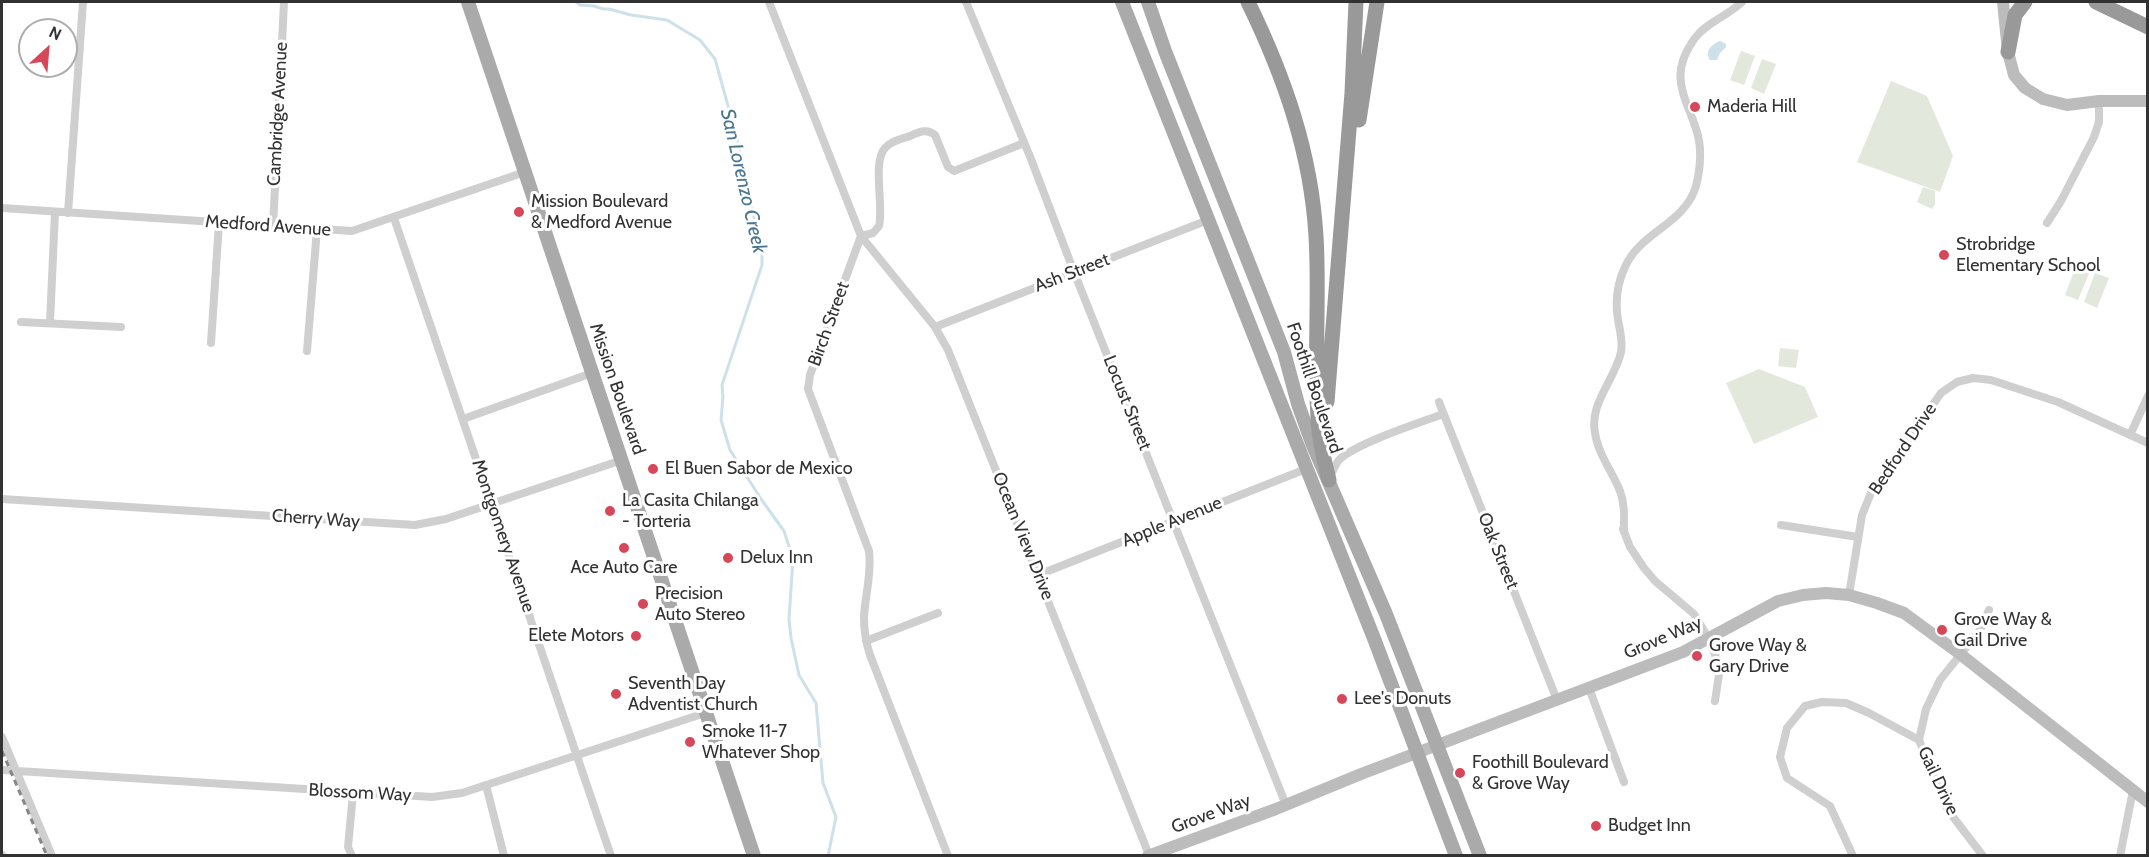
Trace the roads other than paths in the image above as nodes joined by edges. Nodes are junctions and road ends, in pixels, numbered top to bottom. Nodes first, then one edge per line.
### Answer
1 (83, 2) edge
2 (284, 2) edge
3 (468, 2) edge
4 (770, 2) edge
5 (966, 2) edge
6 (1122, 2) edge
7 (1138, 2) edge
8 (1148, 2) edge
9 (1248, 2) edge
10 (1356, 2) edge
11 (1377, 2) edge
12 (1742, 2) edge
13 (2025, 2) edge
14 (2096, 2) edge
15 (2003, 3) edge
16 (1156, 24) junction
17 (2148, 27) edge
18 (2008, 52) junction
19 (2099, 101) junction
20 (2148, 101) edge
21 (1024, 143) junction
22 (525, 172) junction
23 (2, 208) edge
24 (55, 212) junction
25 (68, 213) junction
26 (394, 218) junction
27 (1208, 220) junction
28 (219, 223) junction
29 (2047, 223) dead end
30 (273, 227) junction
31 (317, 229) junction
32 (861, 236) junction
33 (1074, 272) junction
34 (1336, 287) junction
35 (21, 322) dead end
36 (50, 323) junction
37 (121, 327) dead end
38 (935, 327) junction
39 (211, 343) dead end
40 (307, 351) dead end
41 (592, 373) junction
42 (2148, 396) edge
43 (1438, 402) dead end
44 (1443, 414) junction
45 (463, 419) junction
46 (2130, 435) junction
47 (2148, 443) edge
48 (621, 460) junction
49 (1306, 469) junction
50 (1329, 480) junction
51 (2, 499) edge
52 (491, 503) junction
53 (1175, 522) junction
54 (1781, 525) dead end
55 (1858, 537) junction
56 (1038, 575) junction
57 (1849, 595) junction
58 (1989, 610) dead end
59 (938, 613) dead end
60 (1709, 639) junction
61 (866, 641) junction
62 (1960, 654) junction
63 (1589, 688) junction
64 (1557, 700) junction
65 (1715, 701) dead end
66 (705, 713) junction
67 (2, 737) edge
68 (1919, 740) junction
69 (1436, 746) junction
70 (1416, 753) junction
71 (579, 756) junction
72 (2, 770) edge
73 (16, 770) junction
74 (1624, 782) dead end
75 (486, 785) junction
76 (2133, 790) junction
77 (353, 793) junction
78 (2148, 802) edge
79 (1286, 805) junction
80 (52, 855) edge
81 (352, 855) edge
82 (504, 855) edge
83 (611, 855) edge
84 (754, 855) edge
85 (948, 855) edge
86 (1149, 855) edge
87 (1456, 855) edge
88 (1480, 855) edge
89 (1853, 855) edge
90 (1983, 855) edge
91 (2120, 855) edge

1 - 25 street
2 - 30 street, Cambridge Avenue
3 - 22 main road, Mission Boulevard
4 - 32 street
5 - 21 street, Locust Street
6 - 27 main road, Foothill Boulevard
7 - 16 main road, Foothill Boulevard
8 - 16 main road
9 - 50 highway
10 - 34 highway
11 - 34 highway
12 - 60 street
13 - 18 highway
14 - 17 highway
15 - 18 main road
16 - 50 main road, Foothill Boulevard
18 - 19 main road
19 - 20 main road
19 - 29 street
21 - 32 street
21 - 33 street, Locust Street
22 - 26 street, Medford Avenue
22 - 41 main road, Mission Boulevard
23 - 24 street, Medford Avenue
24 - 25 street, Medford Avenue
24 - 36 street
25 - 28 street, Medford Avenue
26 - 31 street, Medford Avenue
26 - 45 street, Montgomery Avenue
27 - 33 street, Ash Street
27 - 49 main road, Foothill Boulevard
28 - 30 street, Medford Avenue
28 - 39 street
30 - 31 street, Medford Avenue
31 - 40 street
32 - 38 street, Ocean View Drive
32 - 61 street, Birch Street
33 - 38 street, Ash Street
33 - 53 street, Locust Street
34 - 50 highway
35 - 36 street
36 - 37 street
38 - 56 street, Ocean View Drive
41 - 45 street
41 - 48 main road, Mission Boulevard
42 - 46 street
43 - 44 street, Oak Street
44 - 50 street
44 - 64 street, Oak Street
45 - 52 street, Montgomery Avenue
46 - 47 street
46 - 55 street, Bedford Drive
48 - 52 street, Cherry Way
48 - 66 main road, Mission Boulevard
49 - 53 street, Apple Avenue
49 - 70 main road, Foothill Boulevard
50 - 69 main road, Foothill Boulevard
51 - 52 street, Cherry Way
52 - 71 street, Montgomery Avenue
53 - 56 street, Apple Avenue
53 - 79 street, Locust Street
54 - 55 street
55 - 57 street, Bedford Drive
56 - 86 street, Ocean View Drive
57 - 60 main road, Grove Way
57 - 62 main road, Grove Way
58 - 62 street, Gail Drive
59 - 61 street
60 - 63 main road, Grove Way
60 - 65 street
61 - 85 street, Birch Street
62 - 68 street, Gail Drive
62 - 76 main road, Grove Way
63 - 64 main road, Grove Way
63 - 74 street
64 - 69 main road, Grove Way
66 - 71 street, Blossom Way
66 - 84 main road, Mission Boulevard
67 - 73 street
68 - 89 street
68 - 90 street, Gail Drive
69 - 70 main road, Grove Way
69 - 88 main road, Foothill Boulevard
70 - 79 main road, Grove Way
70 - 87 main road, Foothill Boulevard
71 - 75 street, Blossom Way
71 - 83 street, Montgomery Avenue
72 - 73 street, Blossom Way
73 - 77 street, Blossom Way
73 - 80 street
75 - 77 street, Blossom Way
75 - 82 street
76 - 78 main road, Grove Way
76 - 91 street
77 - 81 street
79 - 86 main road, Grove Way

